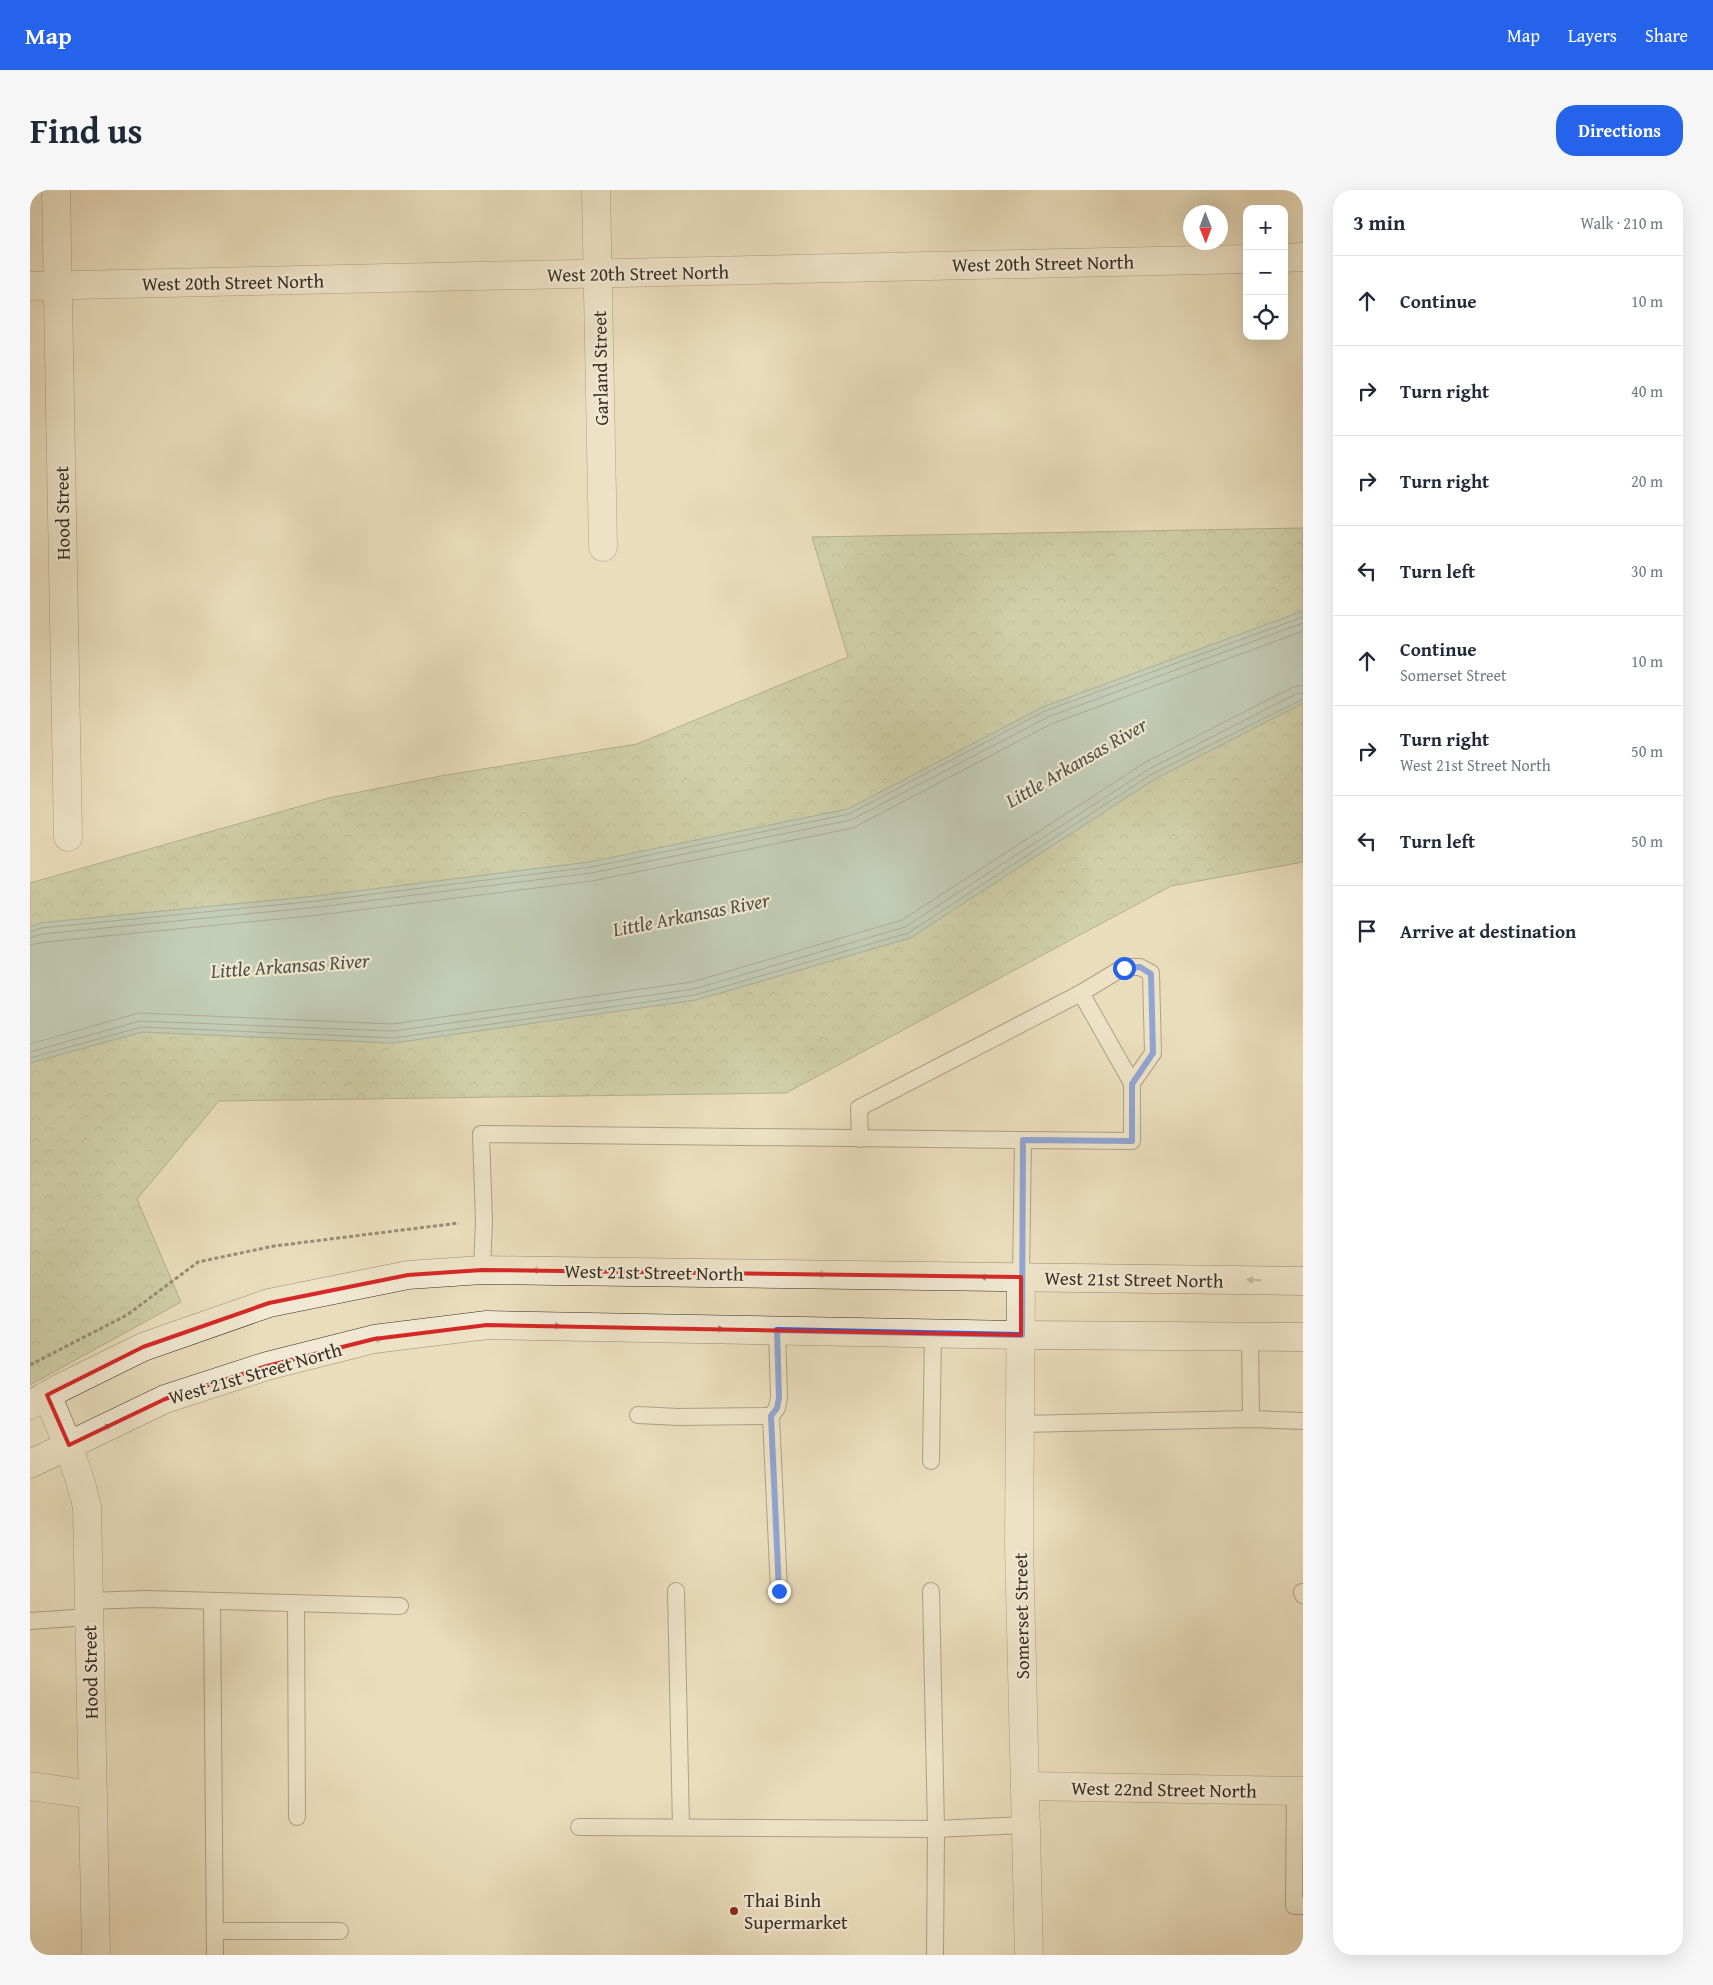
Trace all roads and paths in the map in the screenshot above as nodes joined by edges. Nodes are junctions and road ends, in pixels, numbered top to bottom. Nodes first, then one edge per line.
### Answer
1 (56, 190) edge
2 (596, 190) edge
3 (1303, 257) edge
4 (1288, 258) edge
5 (1243, 259) edge
6 (598, 274) junction
7 (30, 286) edge
8 (58, 286) junction
9 (603, 547) dead end
10 (68, 837) dead end
11 (1082, 993) junction
12 (1132, 1084) junction
13 (860, 1139) junction
14 (1023, 1140) junction
15 (484, 1221) junction
16 (482, 1270) junction
17 (1021, 1277) junction
18 (1303, 1281) edge
19 (777, 1330) junction
20 (933, 1333) junction
21 (1022, 1335) junction
22 (1250, 1337) junction
23 (1303, 1337) edge
24 (30, 1365) edge
25 (39, 1400) edge
26 (638, 1415) dead end
27 (771, 1416) junction
28 (1251, 1418) junction
29 (1303, 1421) edge
30 (1020, 1424) junction
31 (69, 1445) junction
32 (931, 1460) dead end
33 (30, 1464) edge
34 (676, 1591) dead end
35 (779, 1591) dead end
36 (932, 1591) dead end
37 (212, 1601) junction
38 (296, 1603) junction
39 (400, 1606) dead end
40 (89, 1609) junction
41 (30, 1621) edge
42 (30, 1786) edge
43 (1025, 1786) junction
44 (1299, 1791) edge
45 (93, 1795) junction
46 (297, 1817) dead end
47 (1026, 1825) junction
48 (578, 1827) dead end
49 (681, 1827) junction
50 (936, 1829) junction
51 (1303, 1906) edge
52 (215, 1931) junction
53 (340, 1931) dead end
54 (96, 1955) edge
55 (215, 1955) edge
56 (935, 1955) edge
57 (1029, 1955) edge

1 - 8 street, Hood Street
2 - 6 street, Garland Street
3 - 4 street
5 - 6 street, West 20th Street North
6 - 8 street, West 20th Street North
6 - 9 street, Garland Street
7 - 8 street, West 20th Street North
8 - 10 street, Hood Street
11 - 12 lane
11 - 12 lane
11 - 13 lane
12 - 14 lane
13 - 14 lane
13 - 15 lane
14 - 17 lane
15 - 16 lane
15 - 24 path
17 -> 16 street, West 21st Street North
16 - 25 street, West 21st Street North
18 -> 17 street, West 21st Street North
17 - 21 street, Somerset Street
19 - 20 street, West 21st Street North
19 - 27 lane
31 -> 19 street, West 21st Street North
20 - 21 street, West 21st Street North
20 - 32 lane
21 - 22 street, West 21st Street North
21 - 30 street, Somerset Street
22 - 23 street, West 21st Street North
22 - 28 lane
25 - 31 street, Hood Street
26 - 27 lane
27 - 35 lane
28 - 29 lane
28 - 30 lane
30 - 43 street, Somerset Street
31 - 33 street, West 21st Street North
31 - 40 street, Hood Street
34 - 49 lane
36 - 50 lane
37 - 38 lane
37 - 40 lane
37 - 52 lane
38 - 39 lane
38 - 46 lane
40 - 41 lane
40 - 45 street, Hood Street
42 - 45 street
43 - 44 street, West 22nd Street North
43 - 47 street, Somerset Street
44 - 51 lane
45 - 54 street, Hood Street
47 - 50 lane
47 - 57 street, Somerset Street
48 - 49 lane
49 - 50 lane
50 - 56 lane
52 - 53 lane
52 - 55 lane

